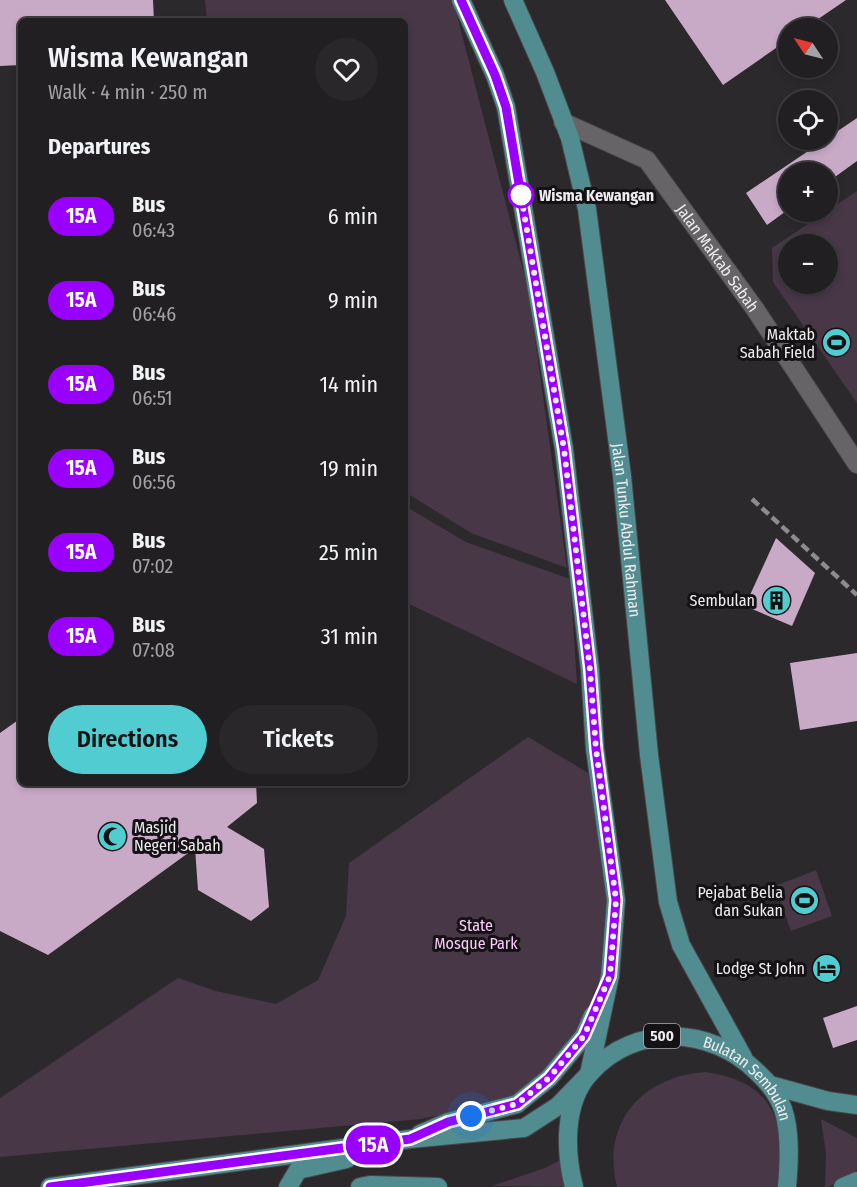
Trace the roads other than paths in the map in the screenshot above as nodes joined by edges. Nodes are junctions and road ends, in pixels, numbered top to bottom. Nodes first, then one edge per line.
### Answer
1 (461, 0) edge
2 (513, 0) edge
3 (563, 122) junction
4 (857, 464) edge
5 (610, 976) junction
6 (743, 1058) junction
7 (589, 1074) junction
8 (770, 1085) junction
9 (857, 1105) edge
10 (410, 1139) junction
11 (376, 1145) junction
12 (857, 1182) edge
13 (50, 1187) edge
14 (288, 1187) edge
15 (360, 1187) edge
16 (438, 1187) edge
17 (574, 1187) edge
18 (787, 1187) edge
19 (843, 1187) edge

1 - 5 main road
2 - 3 main road, Jalan Tunku Abdul Rahman
3 - 4 street, Jalan Maktab Sabah
3 - 6 main road, Jalan Tunku Abdul Rahman
5 - 7 main road
5 - 10 main road, 500
6 - 7 main road, Bulatan Sembulan / 500
6 - 8 main road, Bulatan Sembulan / 500
7 - 10 main road, 500
7 - 17 main road, Bulatan Sembulan / 500
8 - 9 main road, 500
8 - 18 main road, Bulatan Sembulan / 500
10 - 11 main road, 500
11 - 13 main road, 500
11 - 14 main road
12 - 19 main road
15 - 16 main road

